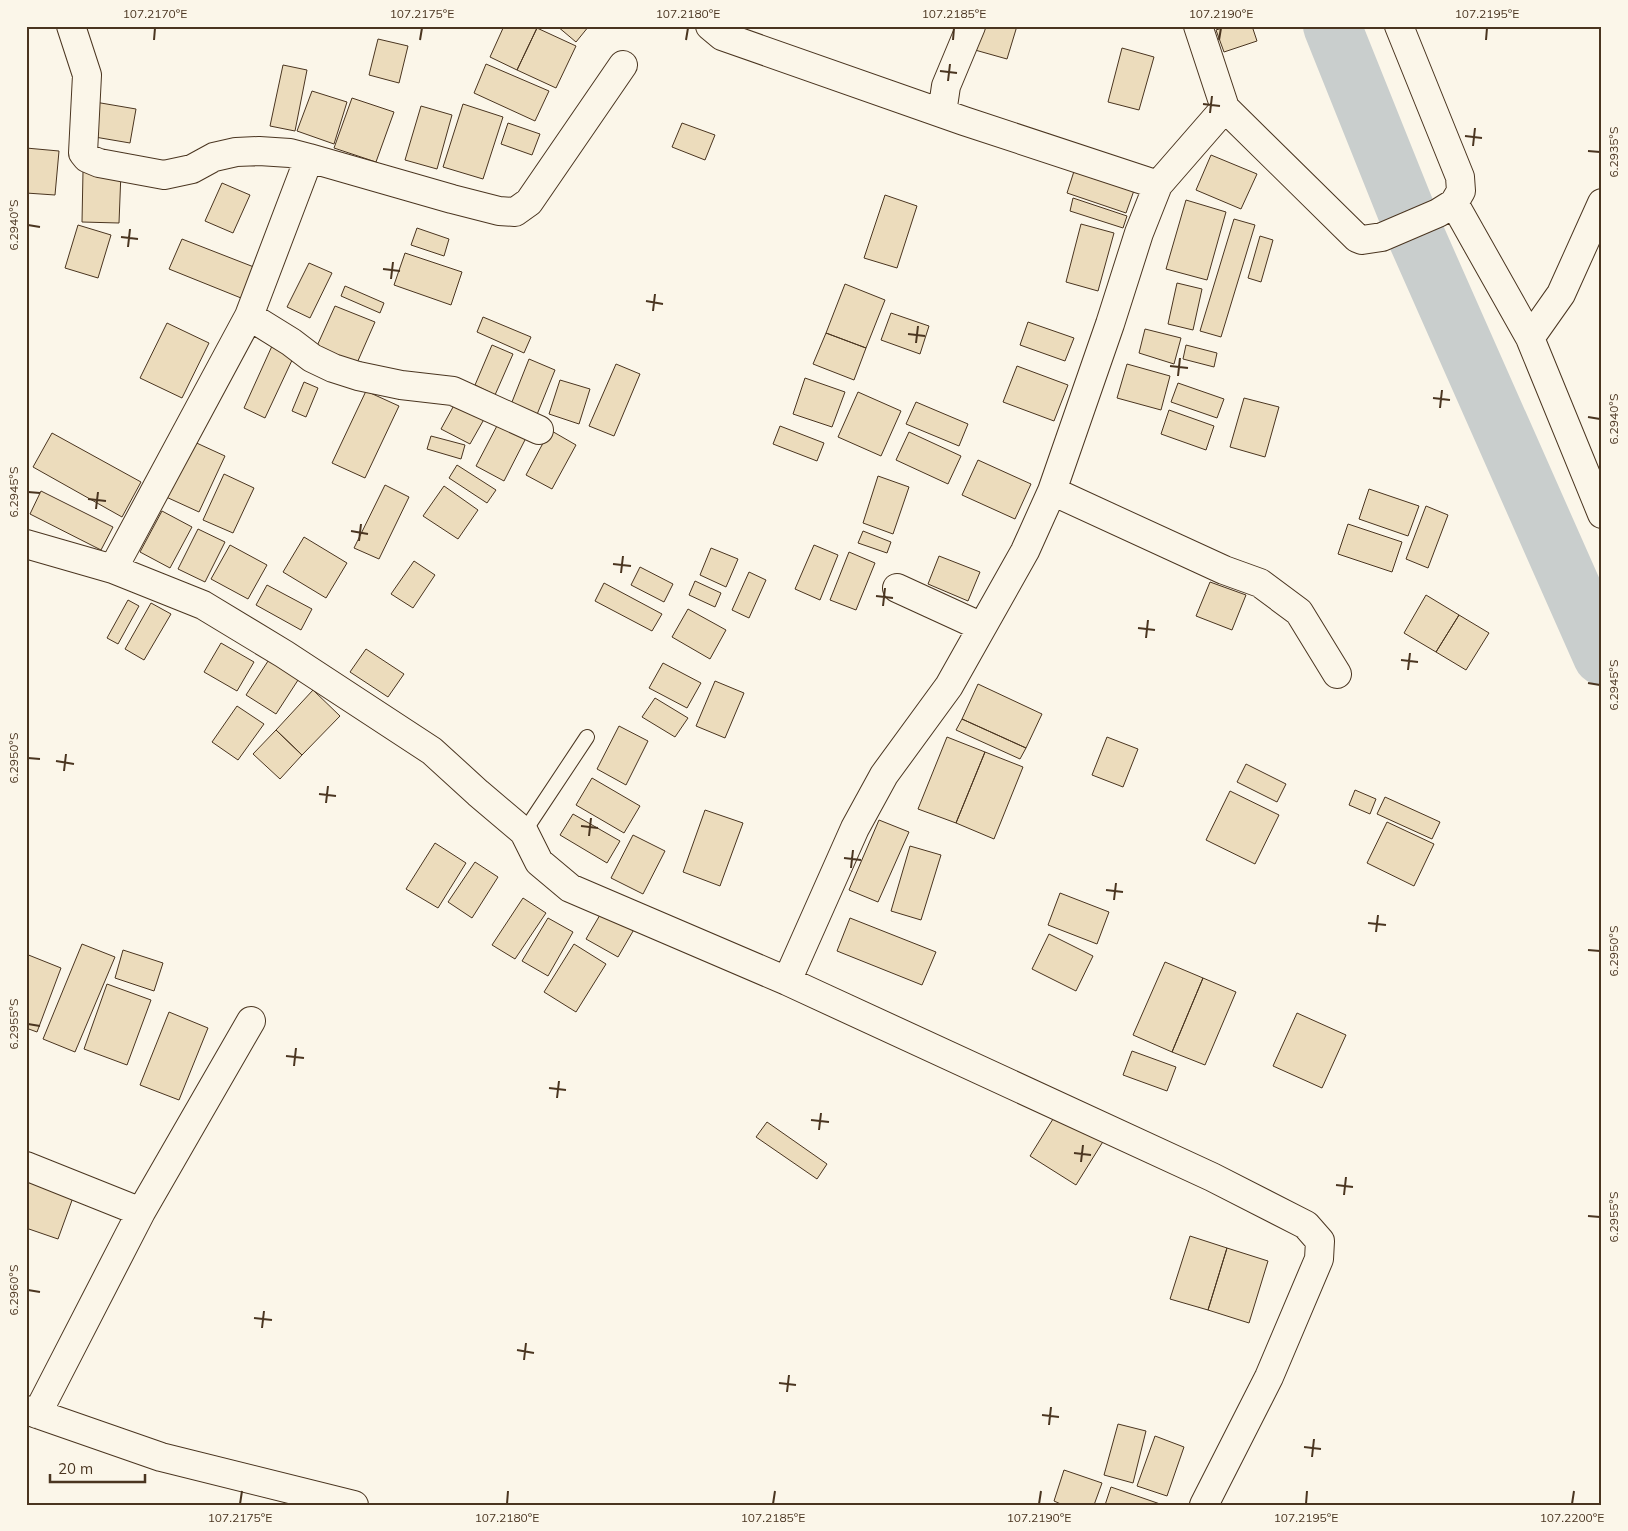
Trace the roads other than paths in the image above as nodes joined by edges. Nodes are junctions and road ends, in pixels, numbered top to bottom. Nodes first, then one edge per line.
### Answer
1 (71, 26) edge
2 (710, 26) edge
3 (970, 26) edge
4 (1198, 26) edge
5 (1399, 26) edge
6 (623, 65) dead end
7 (1225, 108) junction
8 (942, 113) junction
9 (309, 158) junction
10 (1158, 185) junction
11 (1602, 203) edge
12 (1446, 208) junction
13 (249, 316) junction
14 (1530, 338) junction
15 (539, 430) dead end
16 (1052, 491) junction
17 (1602, 514) edge
18 (26, 544) edge
19 (113, 569) junction
20 (897, 588) dead end
21 (982, 627) junction
22 (1337, 674) dead end
23 (587, 737) dead end
24 (524, 832) junction
25 (787, 981) junction
26 (251, 1021) dead end
27 (26, 1166) edge
28 (141, 1212) junction
29 (31, 1412) edge
30 (354, 1505) edge
31 (1204, 1505) edge

1 - 9 street
2 - 8 street
3 - 8 street
4 - 7 street
5 - 12 street
6 - 9 street
7 - 10 street
7 - 12 street
8 - 10 street
9 - 13 street
10 - 16 street
11 - 14 street
12 - 14 street
13 - 15 street
13 - 19 street
14 - 17 street
16 - 21 street
16 - 22 street
18 - 19 street
19 - 24 street
20 - 21 street
21 - 25 street
23 - 24 lane
24 - 25 street
25 - 31 street
26 - 28 street
27 - 28 street
28 - 29 street
29 - 30 street

